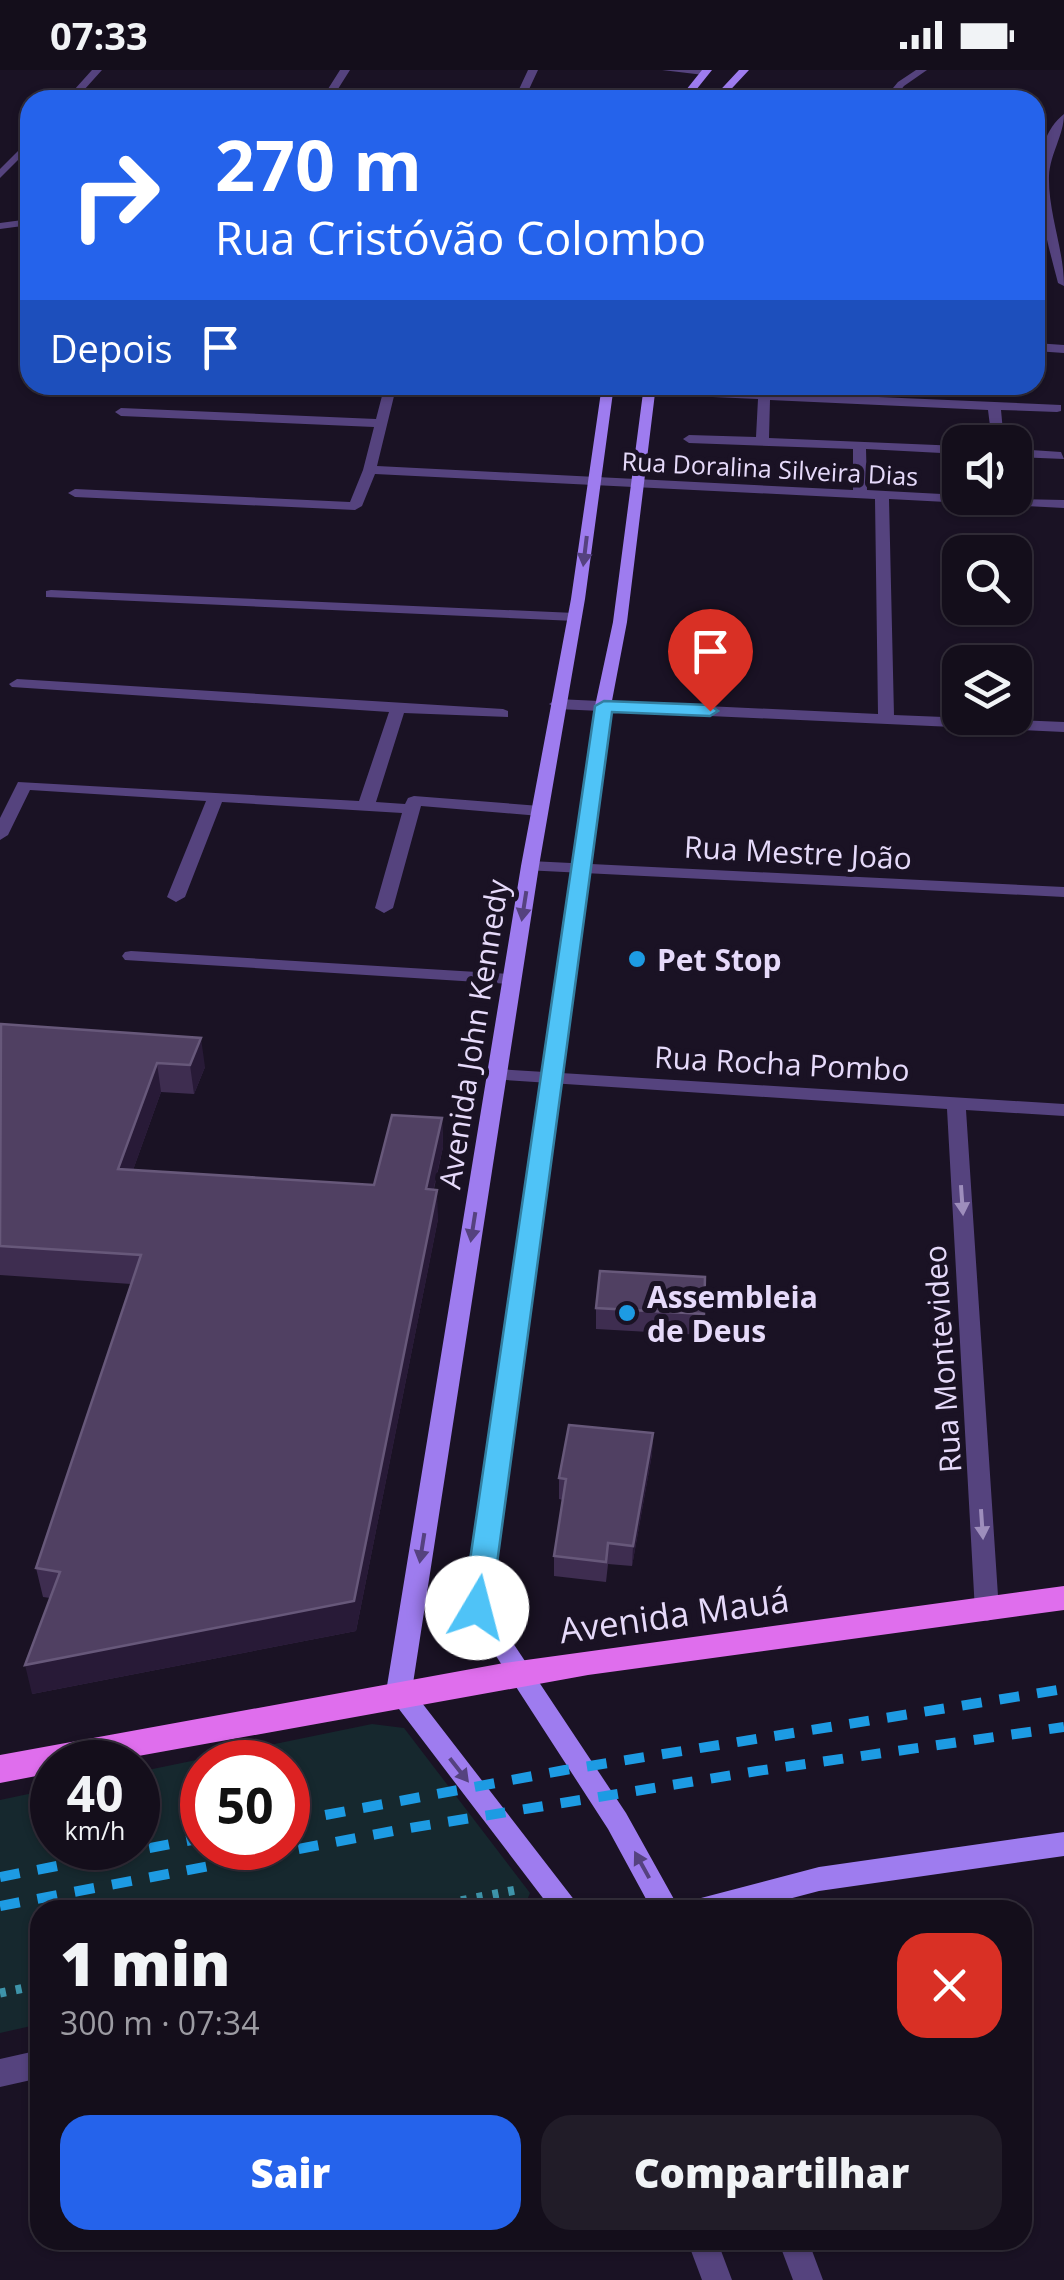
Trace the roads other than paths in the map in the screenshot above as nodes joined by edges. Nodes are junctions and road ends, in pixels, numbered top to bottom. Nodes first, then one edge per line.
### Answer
1 (98, 70) edge
2 (667, 70) edge
3 (744, 70) edge
4 (922, 70) edge
5 (706, 71) edge
6 (79, 90) edge
7 (725, 90) edge
8 (896, 90) edge
9 (1064, 117) edge
10 (1047, 146) junction
11 (1064, 147) edge
12 (20, 153) edge
13 (1045, 156) edge
14 (0, 174) edge
15 (1045, 228) edge
16 (1064, 283) edge
17 (388, 395) edge
18 (607, 395) edge
19 (648, 395) edge
20 (764, 395) joint
21 (994, 406) junction
22 (1058, 408) dead end
23 (121, 412) dead end
24 (381, 423) junction
25 (996, 425) edge
26 (689, 439) dead end
27 (762, 442) junction
28 (860, 445) junction
29 (942, 449) edge
30 (1032, 455) edge
31 (1061, 456) dead end
32 (370, 470) junction
33 (594, 482) junction
34 (637, 485) junction
35 (75, 493) dead end
36 (860, 495) junction
37 (882, 496) junction
38 (1064, 504) edge
39 (51, 594) dead end
40 (575, 617) junction
41 (18, 684) dead end
42 (557, 704) junction
43 (604, 706) junction
44 (398, 708) junction
45 (503, 714) dead end
46 (886, 718) junction
47 (1064, 727) edge
48 (216, 797) junction
49 (366, 806) junction
50 (412, 809) junction
51 (540, 811) junction
52 (0, 834) edge
53 (530, 866) junction
54 (582, 869) junction
55 (1064, 892) edge
56 (176, 897) dead end
57 (384, 908) dead end
58 (131, 956) dead end
59 (512, 978) junction
60 (496, 1075) junction
61 (552, 1080) junction
62 (956, 1102) junction
63 (1064, 1110) edge
64 (1064, 1598) edge
65 (987, 1611) junction
66 (519, 1674) junction
67 (400, 1692) junction
68 (0, 1769) edge
69 (1064, 1844) edge
70 (560, 1900) edge
71 (661, 1900) edge
72 (739, 1900) edge
73 (30, 2066) edge
74 (0, 2073) edge
75 (706, 2250) edge
76 (797, 2250) edge
77 (717, 2280) edge
78 (808, 2280) edge

1 - 6 street
2 - 5 street
3 - 7 main road
4 - 8 street
9 - 10 street
10 - 11 street
10 - 13 street
12 - 14 street
15 - 16 street
17 - 24 street
18 - 33 main road, Avenida John Kennedy
19 - 34 main road
20 - 21 street
20 - 27 street
21 - 22 street
21 - 25 street
23 - 24 street
24 - 32 street
26 - 27 street
27 - 28 street
28 - 29 street
28 - 36 street
30 - 31 street
32 - 33 street, Rua Doralina Silveira Dias
32 - 35 street
33 - 34 street, Rua Doralina Silveira Dias
33 -> 40 main road, Avenida John Kennedy
34 - 36 street, Rua Doralina Silveira Dias
34 - 43 main road
36 - 37 street, Rua Doralina Silveira Dias
37 - 38 street, Rua Doralina Silveira Dias
37 - 46 street
39 - 40 street
40 - 42 main road, Avenida John Kennedy
41 - 44 street
42 - 43 street
42 - 51 main road, Avenida John Kennedy
43 - 46 street
43 - 54 main road
44 - 45 street
44 - 49 street
46 - 47 street
48 - 49 street
48 - 52 street
48 - 56 street
49 - 50 street
50 - 51 street
50 - 57 street
51 - 53 main road, Avenida John Kennedy
53 - 54 street, Rua Mestre João
53 -> 59 main road, Avenida John Kennedy
54 - 55 street, Rua Mestre João
54 - 61 main road
58 - 59 street
59 - 60 main road, Avenida John Kennedy
60 - 61 street, Rua Rocha Pombo
60 -> 67 main road, Avenida John Kennedy
61 - 62 street, Rua Rocha Pombo
61 - 66 main road
62 - 63 street, Rua Rocha Pombo
62 -> 65 street, Rua Montevideo
64 - 65 main road, Avenida Mauá
65 - 66 main road, Avenida Mauá
66 - 67 main road, Avenida Mauá
71 -> 66 main road
67 - 68 main road, Avenida Mauá
67 -> 70 main road
69 - 72 main road
73 - 74 street
75 - 77 street
76 - 78 street

